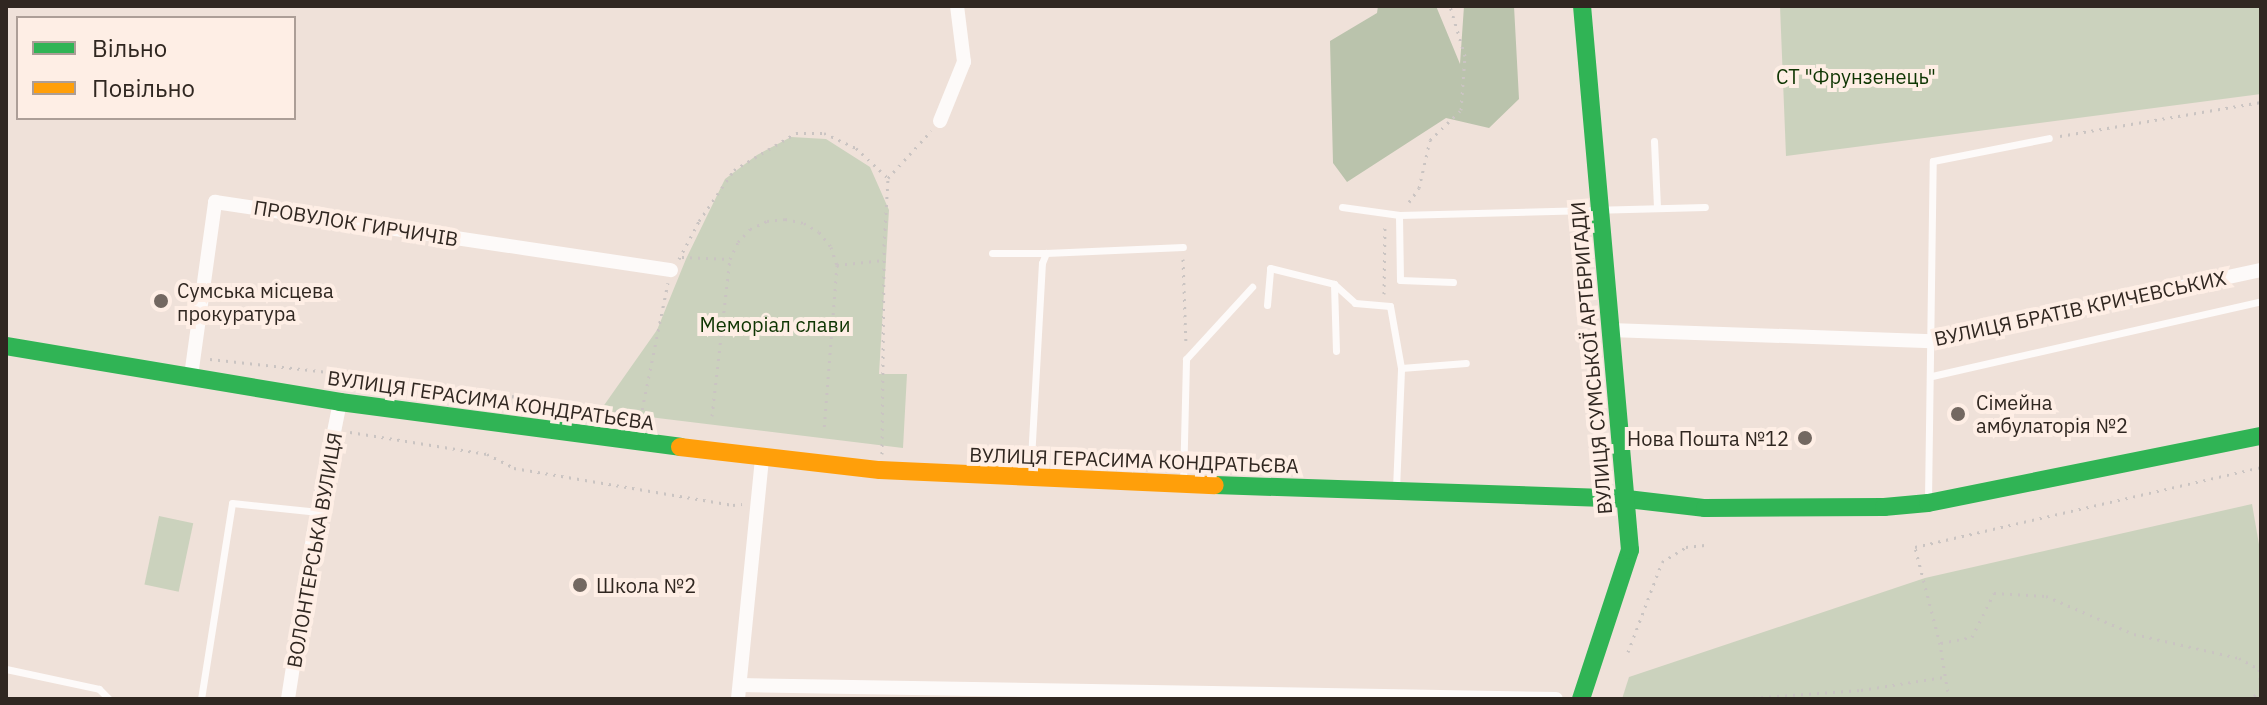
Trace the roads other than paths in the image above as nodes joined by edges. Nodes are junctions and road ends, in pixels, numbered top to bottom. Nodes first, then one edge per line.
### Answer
1 (957, 6) edge
2 (1582, 6) edge
3 (940, 121) road end
4 (2049, 138) road end
5 (1654, 141) dead end
6 (1342, 207) dead end
7 (1705, 207) dead end
8 (1657, 208) junction
9 (1600, 210) junction
10 (1399, 215) junction
11 (1183, 247) road end
12 (992, 253) dead end
13 (1046, 253) junction
14 (671, 270) road end
15 (2261, 270) edge
16 (1453, 282) dead end
17 (1334, 284) junction
18 (1252, 287) dead end
19 (2261, 301) edge
20 (1267, 305) dead end
21 (1610, 330) junction
22 (1932, 341) junction
23 (6, 346) edge
24 (1336, 351) dead end
25 (1466, 363) dead end
26 (1401, 368) junction
27 (191, 376) junction
28 (1932, 376) junction
29 (340, 402) junction
30 (2261, 436) edge
31 (762, 457) junction
32 (1030, 479) junction
33 (1183, 485) junction
34 (1396, 491) junction
35 (1627, 499) junction
36 (1928, 503) junction
37 (319, 512) junction
38 (6, 669) edge
39 (739, 692) edge
40 (109, 699) edge
41 (201, 699) edge
42 (288, 699) edge
43 (1556, 699) edge
44 (1581, 699) edge

1 - 3 street
2 - 9 street, ВУЛИЦЯ СУМСЬКОЇ АРТБРИГАДИ
4 - 22 lane
5 - 8 lane
6 - 10 lane
7 - 8 lane
8 - 9 lane
9 - 10 lane
9 - 21 street, ВУЛИЦЯ СУМСЬКОЇ АРТБРИГАДИ
10 - 16 lane
11 - 13 lane
12 - 13 lane
13 - 32 lane
14 - 27 street, ПРОВУЛОК ГИРЧИЧІВ
15 - 22 street, ВУЛИЦЯ БРАТІВ КРИЧЕВСЬКИХ
17 - 20 lane
17 - 24 lane
17 - 26 lane
18 - 33 lane
19 - 28 lane
21 - 22 street, ВУЛИЦЯ БРАТІВ КРИЧЕВСЬКИХ
21 - 35 street, ВУЛИЦЯ СУМСЬКОЇ АРТБРИГАДИ
22 - 28 lane
23 - 27 street, ВУЛИЦЯ ГЕРАСИМА КОНДРАТЬЄВА
25 - 26 lane
26 - 34 lane
27 - 29 street, ВУЛИЦЯ ГЕРАСИМА КОНДРАТЬЄВА
28 - 36 lane
29 - 31 street, ВУЛИЦЯ ГЕРАСИМА КОНДРАТЬЄВА
29 - 37 street, ВОЛОНТЕРСЬКА ВУЛИЦЯ
30 - 36 street, ВУЛИЦЯ ГЕРАСИМА КОНДРАТЬЄВА
31 - 32 street, ВУЛИЦЯ ГЕРАСИМА КОНДРАТЬЄВА
31 - 39 street
32 - 33 street, ВУЛИЦЯ ГЕРАСИМА КОНДРАТЬЄВА
33 - 34 street, ВУЛИЦЯ ГЕРАСИМА КОНДРАТЬЄВА
34 - 35 street, ВУЛИЦЯ ГЕРАСИМА КОНДРАТЬЄВА
35 - 36 street, ВУЛИЦЯ ГЕРАСИМА КОНДРАТЬЄВА
35 - 44 street, ВУЛИЦЯ СУМСЬКОЇ АРТБРИГАДИ
37 - 41 lane
37 - 42 street, ВОЛОНТЕРСЬКА ВУЛИЦЯ
38 - 40 lane
39 - 43 street

